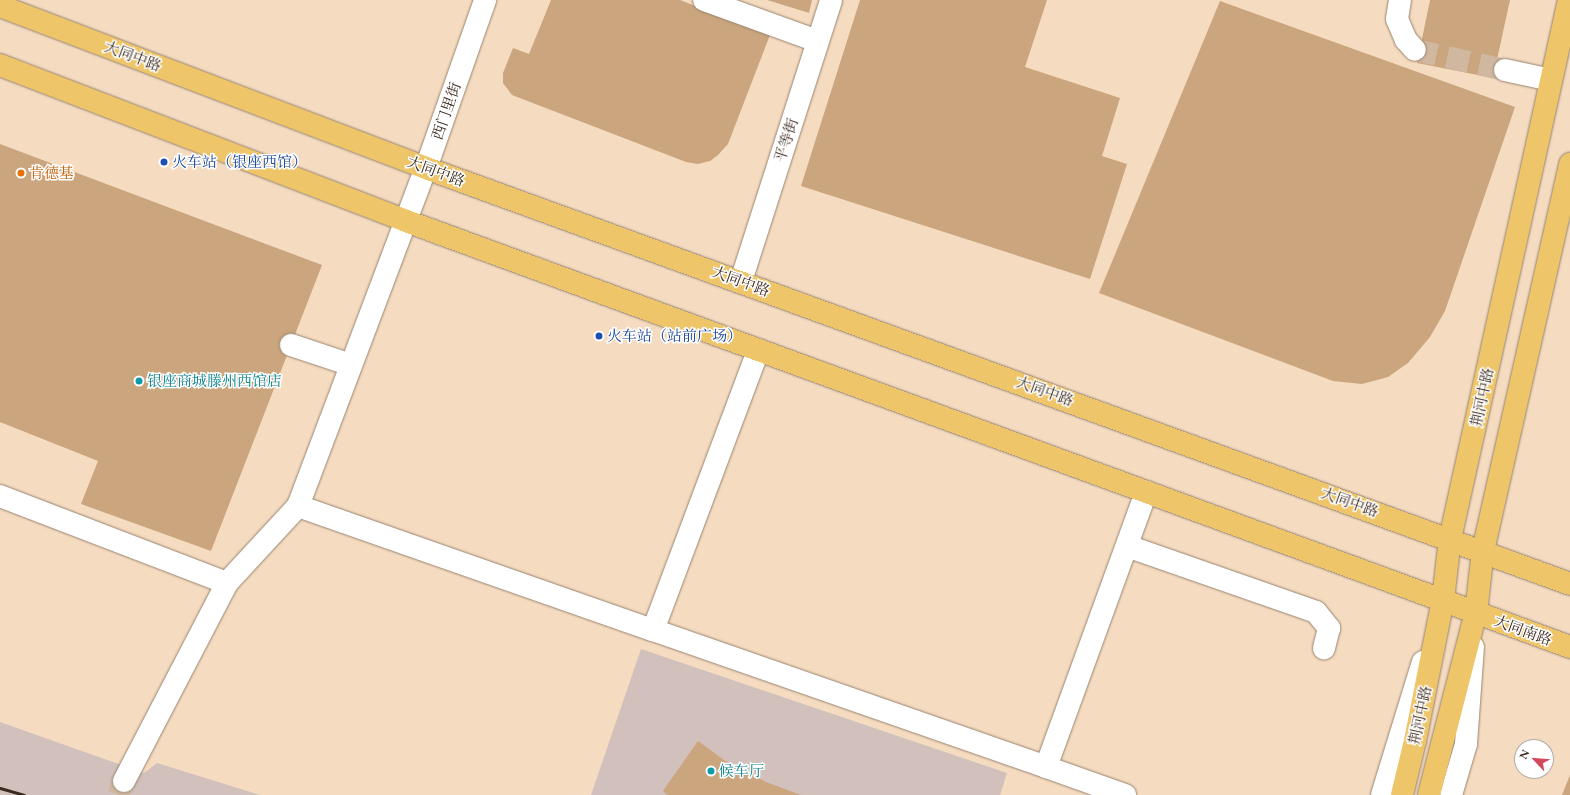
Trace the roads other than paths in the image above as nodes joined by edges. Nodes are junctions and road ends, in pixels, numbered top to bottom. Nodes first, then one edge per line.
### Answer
1 (485, 0) edge
2 (704, 0) edge
3 (831, 0) edge
4 (1400, 0) edge
5 (1570, 0) edge
6 (0, 6) edge
7 (817, 41) junction
8 (1415, 50) tunnel mouth
9 (0, 65) edge
10 (1505, 70) tunnel mouth
11 (1551, 80) junction
12 (1570, 164) edge
13 (426, 168) junction
14 (406, 221) junction
15 (741, 281) junction
16 (291, 345) dead end
17 (758, 350) junction
18 (351, 365) junction
19 (1146, 492) junction
20 (0, 496) edge
21 (298, 506) junction
22 (1450, 539) junction
23 (1127, 546) junction
24 (1483, 551) junction
25 (227, 583) junction
26 (1570, 584) edge
27 (1443, 600) junction
28 (1476, 612) junction
29 (653, 630) junction
30 (1570, 647) edge
31 (1324, 648) dead end
32 (1046, 767) junction
33 (124, 781) tunnel mouth
34 (1125, 795) edge
35 (1382, 795) edge
36 (1402, 795) edge
37 (1429, 795) edge
38 (1451, 795) edge

1 - 13 street, 西门里街
2 - 7 street
3 - 7 street, 平等街
4 - 8 street
5 - 11 main road, 荆河中路
6 - 13 main road, 大同中路
7 - 15 street, 平等街
9 - 14 main road
10 - 11 street
11 - 22 main road, 荆河中路
12 - 24 main road, 荆河中路
13 - 14 street, 西门里街
13 - 15 main road, 大同中路
14 - 17 main road
14 - 18 street, 西门里街
15 - 22 main road, 大同中路
16 - 18 street
17 - 19 main road
17 - 29 street
18 - 21 street, 西门里街
19 - 23 street
19 - 27 main road
20 - 25 street
21 - 25 street
21 - 29 street
22 - 24 main road, 大同中路
22 - 27 main road, 荆河中路
23 - 31 street
23 - 32 street
24 - 26 main road
24 - 28 main road, 荆河中路
25 - 33 street
27 - 28 main road
27 - 35 street
27 - 36 main road, 荆河中路
28 - 30 main road, 大同南路
28 - 37 main road, 荆河中路
28 - 38 street
29 - 32 street
32 - 34 street

